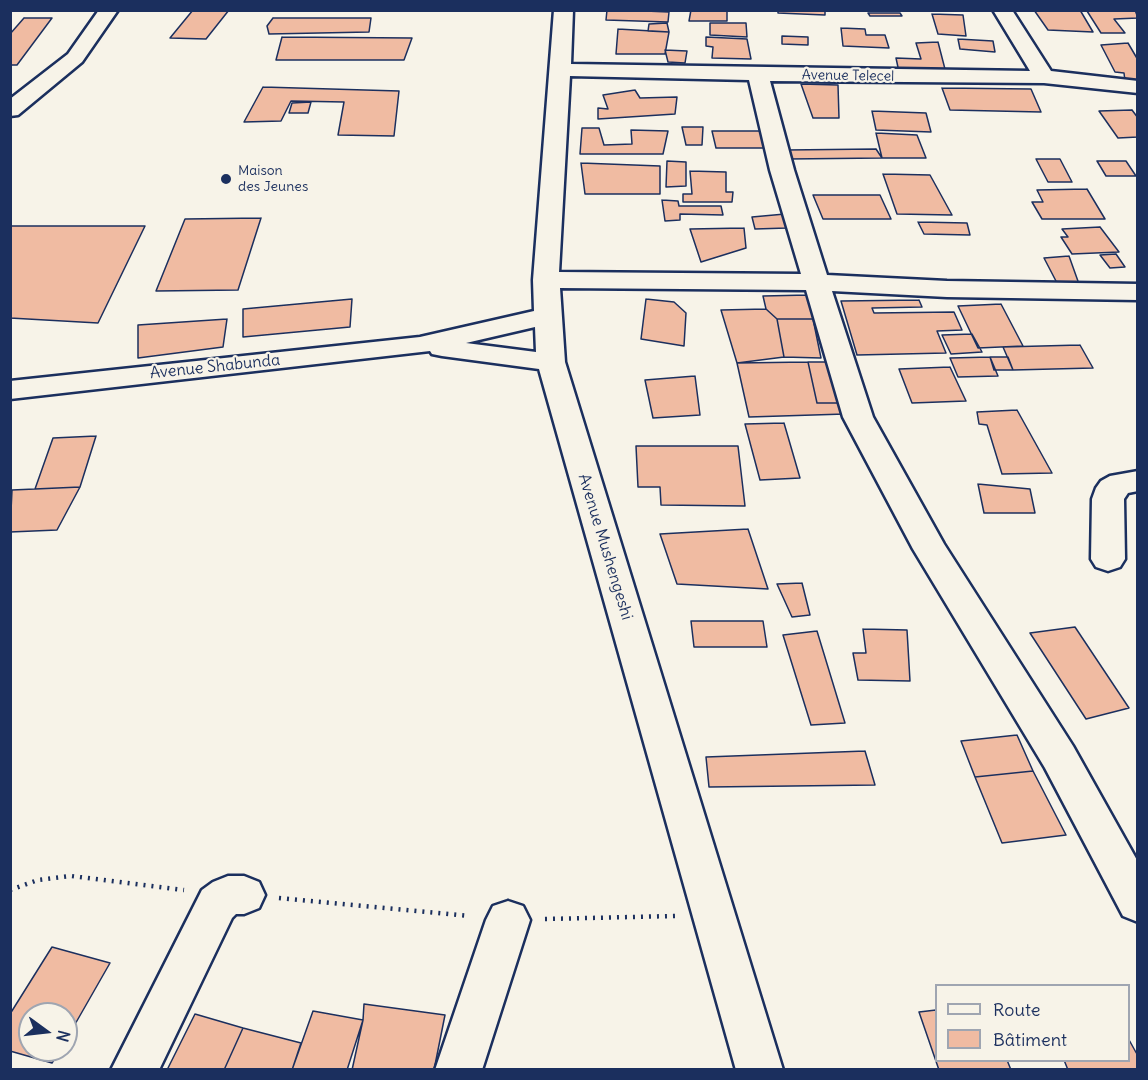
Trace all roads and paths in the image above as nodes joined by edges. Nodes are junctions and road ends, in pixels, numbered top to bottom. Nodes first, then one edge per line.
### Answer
1 (109, 10) edge
2 (564, 10) edge
3 (1002, 10) edge
4 (559, 70) junction
5 (758, 75) junction
6 (1044, 77) junction
7 (1134, 92) edge
8 (10, 110) edge
9 (546, 280) junction
10 (816, 282) junction
11 (1137, 292) edge
12 (546, 316) junction
13 (420, 345) junction
14 (551, 362) junction
15 (10, 390) edge
16 (1137, 481) edge
17 (1108, 559) dead end
18 (10, 890) edge
19 (236, 895) joint
20 (1137, 903) edge
21 (508, 920) dead end
22 (134, 1070) edge
23 (458, 1070) edge
24 (760, 1070) edge

1 - 8 street
2 - 4 street, Avenue Mushengeshi
3 - 6 street
4 - 5 street, Avenue Telecel
4 - 9 street, Avenue Mushengeshi
5 - 6 street, Avenue Telecel
5 - 10 street
6 - 7 street, Avenue Telecel
9 - 10 street
9 - 12 street, Avenue Mushengeshi
10 - 11 street
10 - 20 street
12 - 13 street
12 - 14 street, Avenue Mushengeshi
13 - 14 street
13 - 15 street, Avenue Shabunda
14 - 24 street, Avenue Mushengeshi
16 - 17 street
18 - 19 path
19 - 22 street
21 - 23 street

